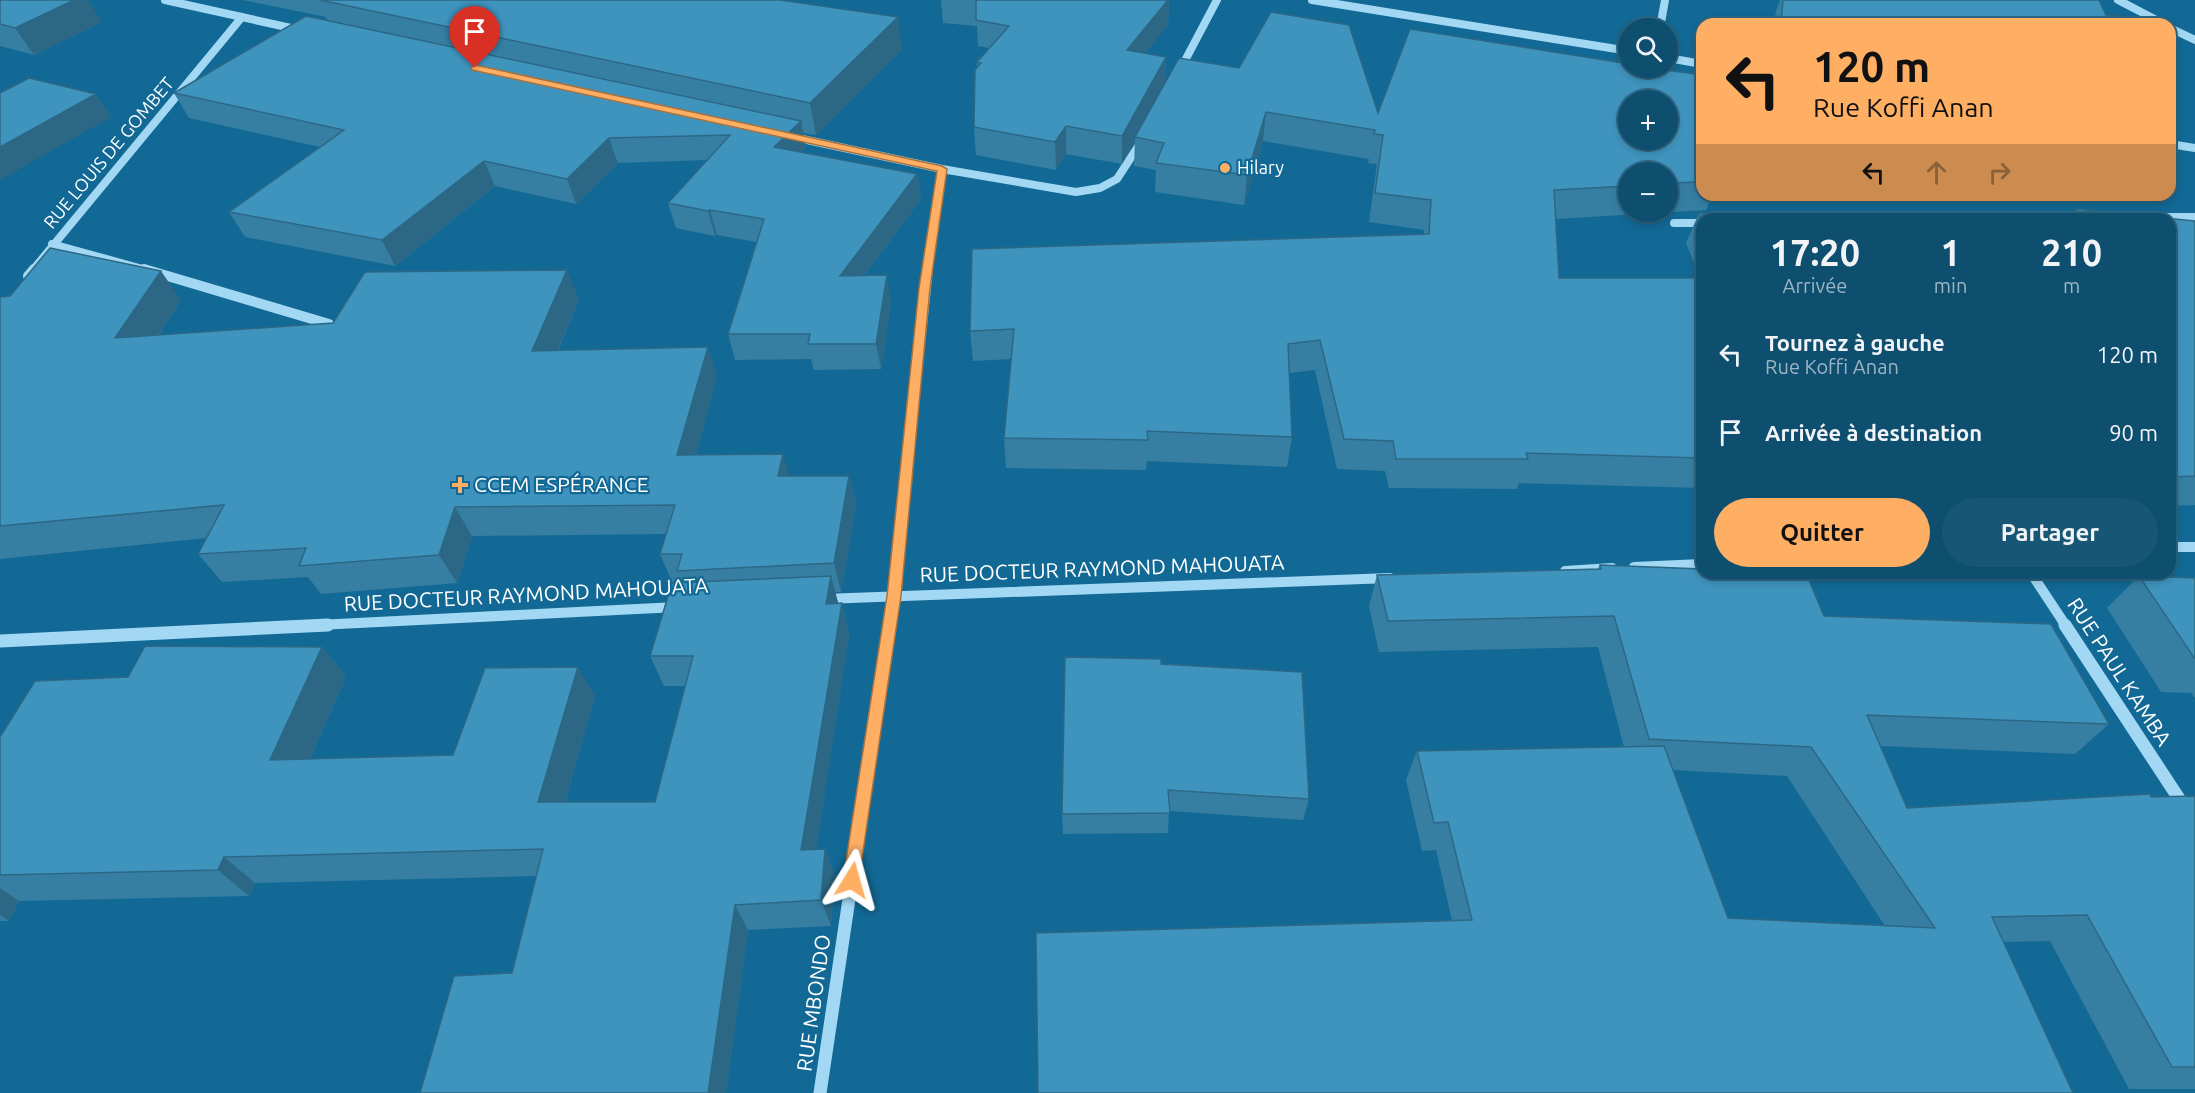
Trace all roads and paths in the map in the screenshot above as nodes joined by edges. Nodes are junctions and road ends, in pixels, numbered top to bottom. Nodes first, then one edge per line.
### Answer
1 (165, 0) edge
2 (1217, 0) edge
3 (1312, 0) edge
4 (1665, 0) edge
5 (2118, 0) edge
6 (1346, 3) edge
7 (242, 17) junction
8 (1662, 18) edge
9 (2152, 18) edge
10 (2176, 31) edge
11 (312, 33) edge
12 (2195, 40) edge
13 (1618, 49) edge
14 (1678, 60) edge
15 (1696, 63) edge
16 (1174, 81) edge
17 (1147, 131) edge
18 (779, 134) edge
19 (2176, 145) edge
20 (2195, 148) edge
21 (942, 169) junction
22 (2176, 217) edge
23 (2195, 217) edge
24 (1696, 223) edge
25 (1674, 224) dead end
26 (52, 244) junction
27 (20, 286) edge
28 (329, 324) edge
29 (2176, 547) edge
30 (2195, 547) edge
31 (1696, 564) edge
32 (1550, 571) edge
33 (1407, 577) edge
34 (2035, 579) edge
35 (894, 596) junction
36 (811, 600) edge
37 (693, 606) edge
38 (0, 641) edge
39 (2195, 823) edge
40 (820, 1093) edge

1 - 7 street
2 - 16 street
3 - 6 street
4 - 8 street
5 - 9 street
6 - 13 street
7 - 11 street
7 - 26 street, RUE LOUIS DE GOMBET
10 - 12 street
14 - 15 street
17 - 21 street
18 - 21 street
19 - 20 street
21 - 35 street, RUE MBONDO
22 - 23 street
24 - 25 street
26 - 27 street, RUE LOUIS DE GOMBET
26 - 28 street
29 - 30 street
31 - 32 street
33 - 35 street, RUE DOCTEUR RAYMOND MAHOUATA
34 - 39 street, RUE PAUL KAMBA
35 - 36 street, RUE DOCTEUR RAYMOND MAHOUATA
35 - 40 street, RUE MBONDO
37 - 38 street, RUE DOCTEUR RAYMOND MAHOUATA

